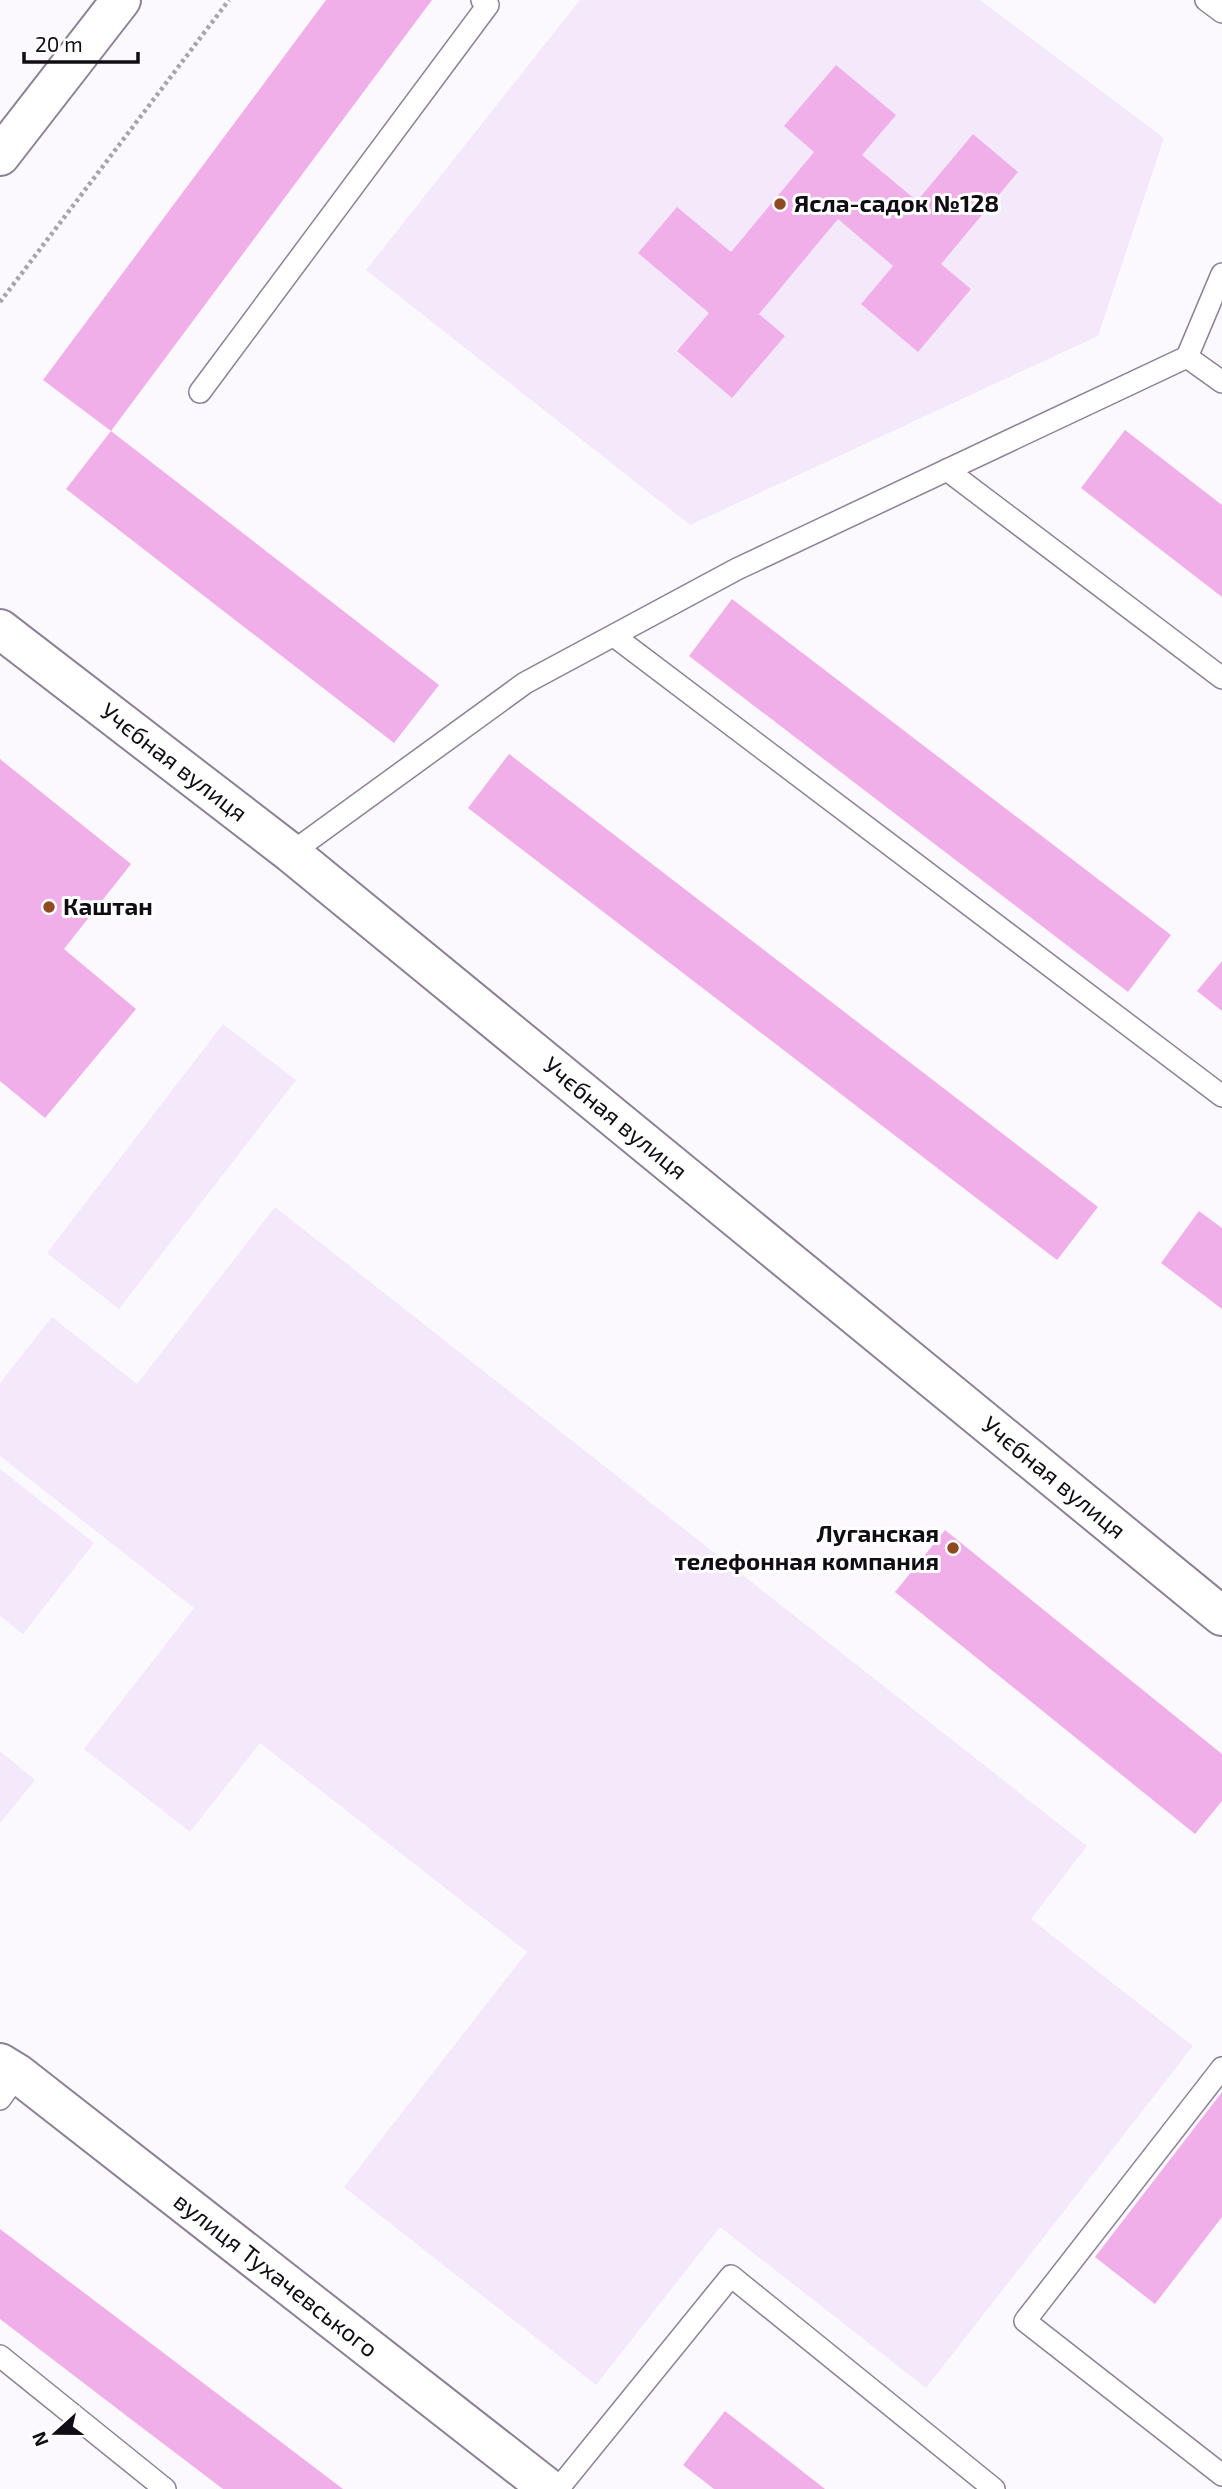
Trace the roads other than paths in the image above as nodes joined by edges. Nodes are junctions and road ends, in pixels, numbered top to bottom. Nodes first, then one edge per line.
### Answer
1 (121, 0) edge
2 (1206, 0) edge
3 (488, 2) edge
4 (1222, 12) edge
5 (0, 156) edge
6 (1222, 274) edge
7 (1187, 357) junction
8 (1222, 382) edge
9 (200, 393) dead end
10 (947, 470) junction
11 (0, 629) edge
12 (614, 636) junction
13 (1222, 678) edge
14 (291, 853) junction
15 (1222, 1096) edge
16 (1222, 1616) edge
17 (1222, 2068) edge
18 (6, 2079) edge
19 (0, 2356) edge
20 (1222, 2475) edge
21 (165, 2489) edge
22 (549, 2489) edge
23 (558, 2489) edge
24 (994, 2489) edge

1 - 5 street
2 - 4 lane
3 - 9 lane
6 - 7 lane
7 - 8 lane
7 - 10 lane
10 - 12 lane
10 - 13 lane
11 - 14 street, Учєбная вулиця
12 - 14 lane
12 - 15 lane
14 - 16 street, Учєбная вулиця
17 - 20 lane
18 - 22 street, вулиця Тухачевського
19 - 21 lane
23 - 24 lane

